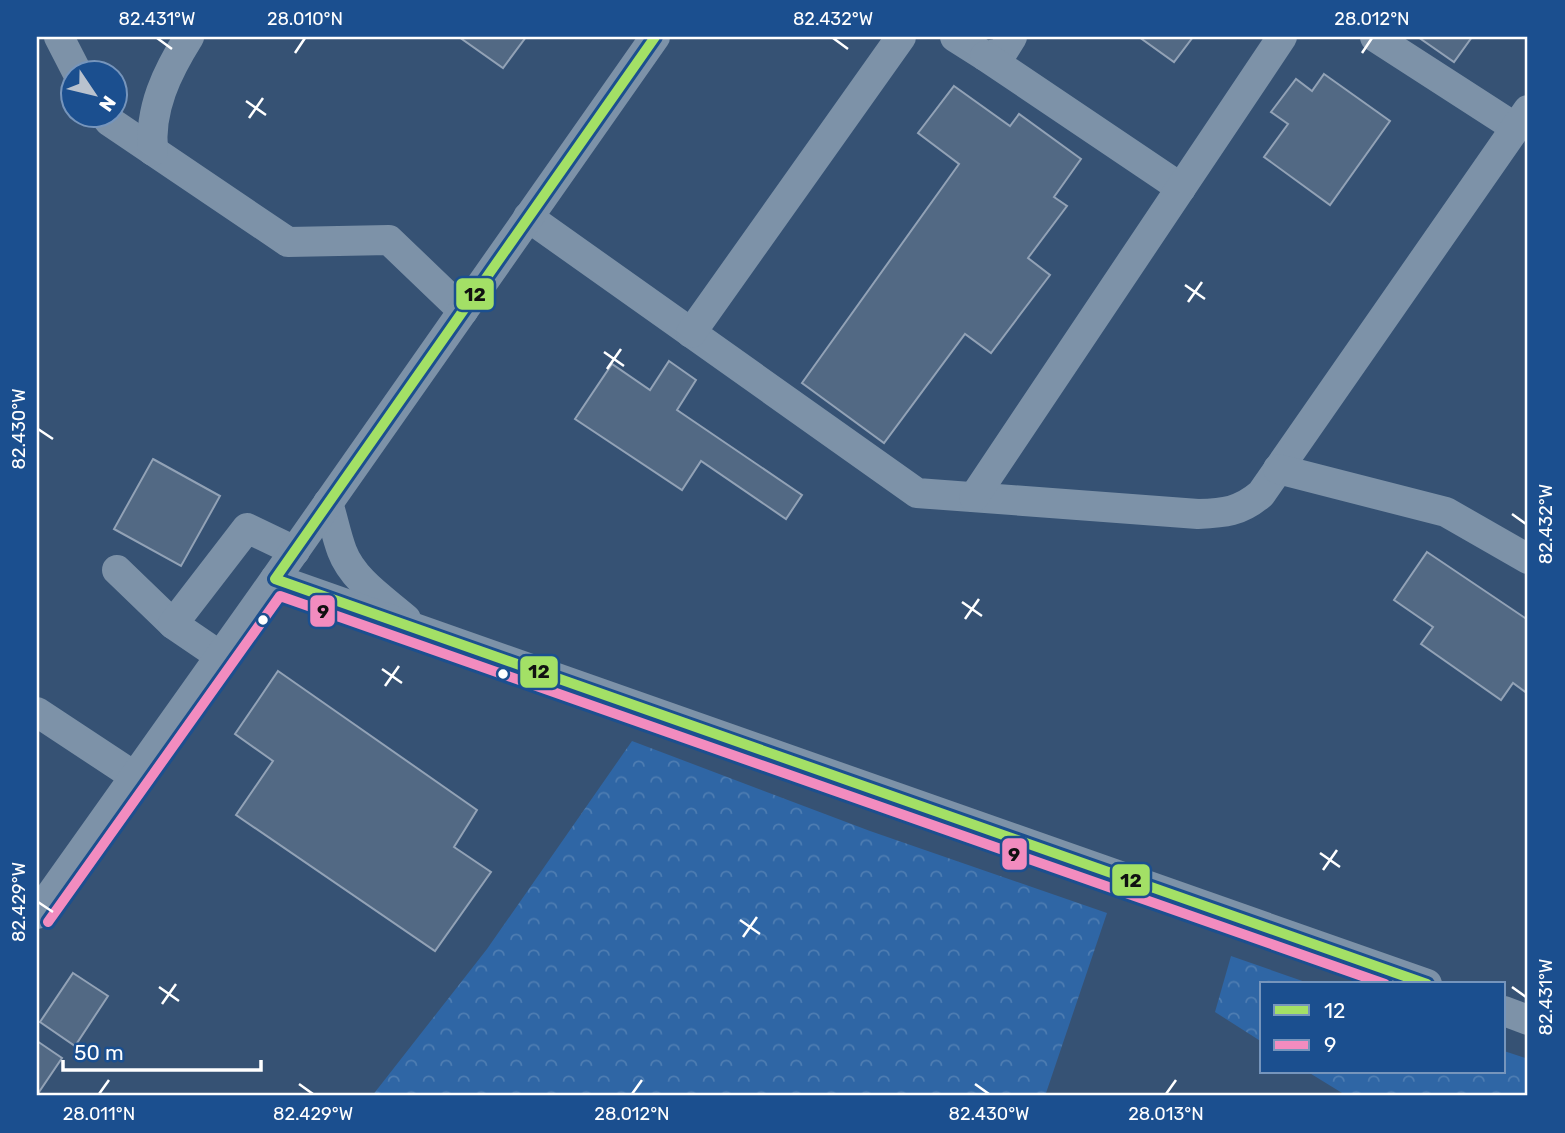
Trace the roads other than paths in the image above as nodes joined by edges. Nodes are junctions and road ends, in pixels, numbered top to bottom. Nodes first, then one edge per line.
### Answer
1 (59, 37) edge
2 (189, 37) edge
3 (655, 37) edge
4 (901, 37) edge
5 (955, 37) edge
6 (1012, 37) edge
7 (1282, 37) edge
8 (1375, 37) edge
9 (985, 56) junction
10 (71, 60) edge
11 (1522, 119) edge
12 (122, 130) edge
13 (153, 151) junction
14 (1181, 188) junction
15 (528, 217) junction
16 (463, 311) junction
17 (691, 333) junction
18 (1278, 469) junction
19 (974, 497) junction
20 (328, 503) junction
21 (295, 551) junction
22 (1528, 559) edge
23 (117, 570) dead end
24 (275, 579) junction
25 (173, 624) junction
26 (420, 630) junction
27 (220, 656) junction
28 (37, 712) edge
29 (134, 776) junction
30 (37, 914) edge
31 (1421, 982) edge
32 (1506, 1012) edge
33 (1528, 1020) edge

1 - 10 street
2 - 13 street
3 - 15 street
4 - 17 street
5 - 9 street
6 - 9 street
7 - 14 street
8 - 11 street
9 - 14 street
11 - 18 street
12 - 13 street
13 - 16 street
14 - 19 street
15 - 16 street
15 - 17 street
16 - 20 street
17 - 19 street
18 - 19 street
18 - 22 street
20 - 21 street
20 - 26 street
21 - 24 street
21 - 25 street
23 - 25 street
24 - 26 street
24 - 27 street
25 - 27 street
26 - 31 street
27 - 29 street
28 - 29 street
29 - 30 street
32 - 33 street

